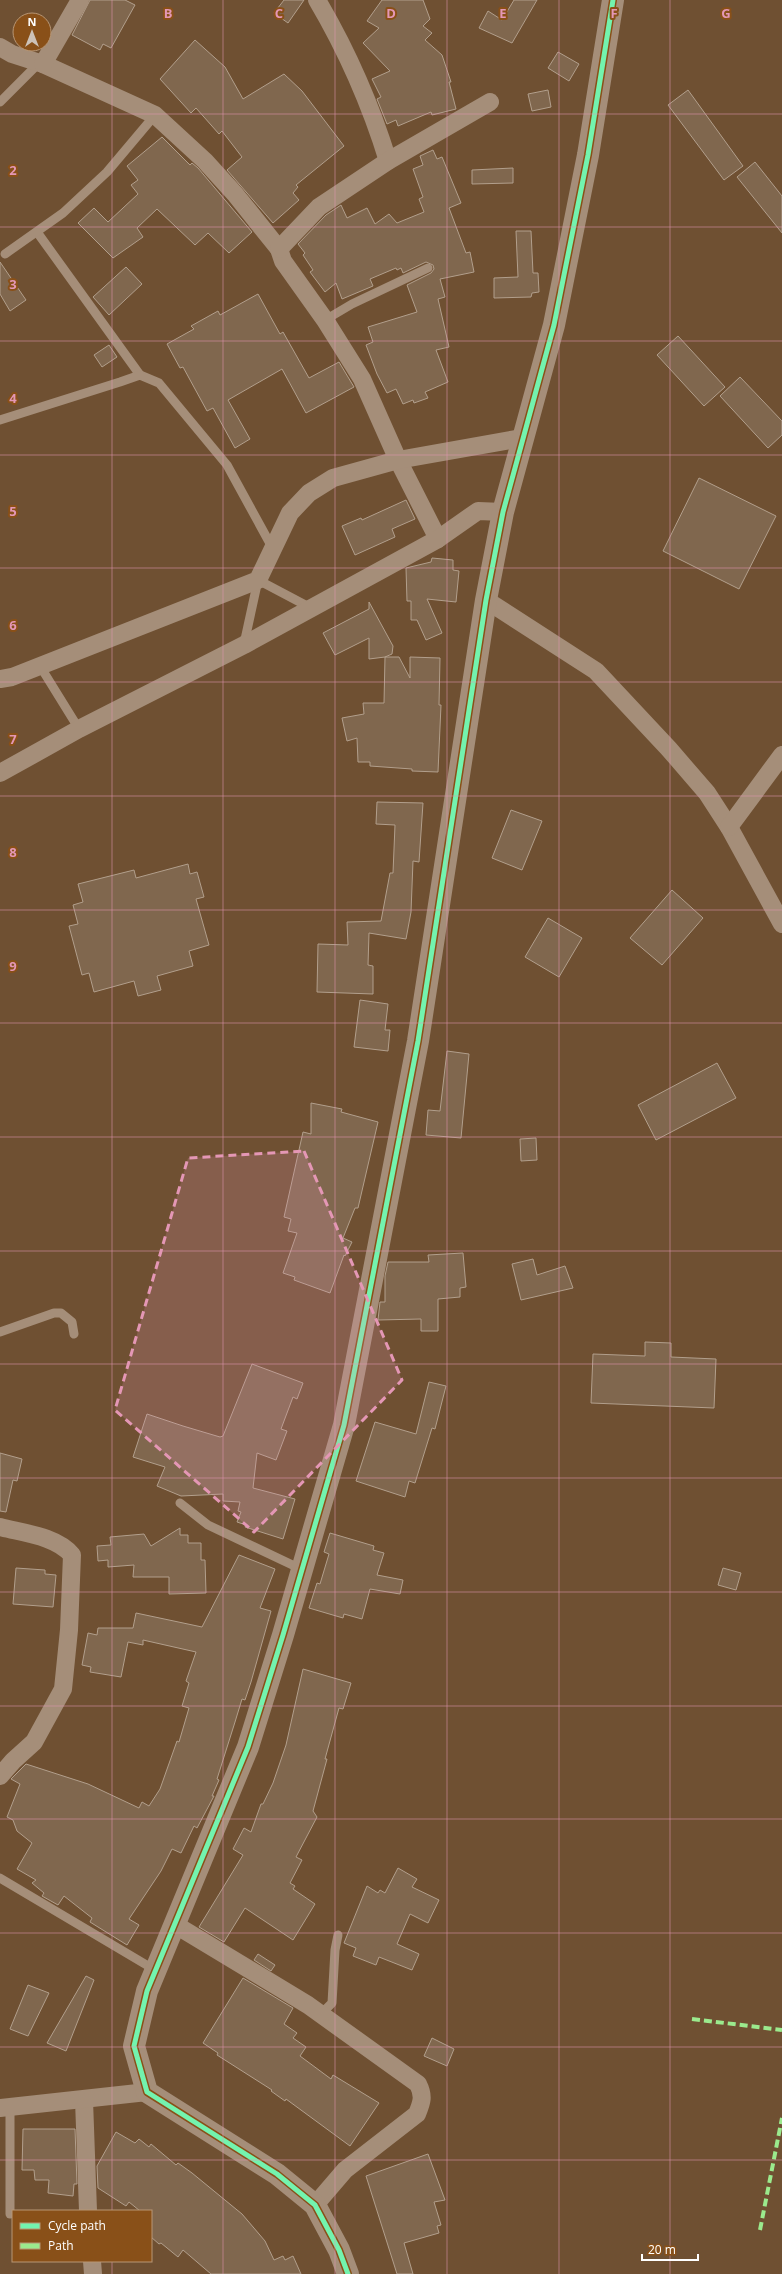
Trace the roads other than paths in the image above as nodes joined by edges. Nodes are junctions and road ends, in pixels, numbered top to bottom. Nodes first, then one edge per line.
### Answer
1 (80, 0) edge
2 (317, 0) edge
3 (613, 0) edge
4 (0, 47) edge
5 (41, 64) junction
6 (0, 102) edge
7 (490, 102) dead end
8 (155, 116) junction
9 (388, 160) junction
10 (37, 232) junction
11 (279, 249) junction
12 (5, 254) dead end
13 (428, 268) dead end
14 (325, 320) junction
15 (140, 375) junction
16 (0, 420) edge
17 (522, 438) junction
18 (398, 460) junction
19 (503, 512) junction
20 (438, 539) junction
21 (273, 549) junction
22 (258, 580) junction
23 (486, 600) junction
24 (311, 608) junction
25 (244, 645) junction
26 (40, 666) junction
27 (0, 680) edge
28 (79, 729) junction
29 (782, 755) edge
30 (0, 773) edge
31 (729, 827) junction
32 (782, 924) edge
33 (0, 1332) edge
34 (74, 1334) dead end
35 (180, 1503) dead end
36 (0, 1528) edge
37 (302, 1570) junction
38 (0, 1776) edge
39 (0, 1878) edge
40 (174, 1924) junction
41 (338, 1935) dead end
42 (155, 1970) junction
43 (321, 2014) junction
44 (147, 2092) junction
45 (84, 2100) junction
46 (5, 2108) edge
47 (315, 2205) junction
48 (88, 2210) edge
49 (10, 2214) dead end
50 (92, 2262) edge
51 (93, 2274) edge
52 (348, 2274) edge

1 - 5 street
2 - 9 street
3 - 17 street
4 - 5 street
5 - 6 lane
5 - 8 street
7 - 9 street
8 - 10 lane
8 - 11 street
9 - 11 street
10 - 12 lane
10 - 15 lane
11 - 14 street
13 - 14 lane
14 - 18 street
15 - 16 lane
15 - 21 lane
17 - 18 street
17 - 19 street
18 - 20 street
18 - 21 street
19 - 20 street
19 - 23 street
20 - 24 street
21 - 22 street
22 - 24 lane
22 - 25 lane
22 - 26 street
23 - 31 street
23 - 37 street
24 - 25 street
25 - 28 street
26 - 27 street
26 - 28 lane
28 - 30 street
29 - 31 street
31 - 32 street
33 - 34 lane
35 - 37 lane
36 - 38 street
37 - 40 street
39 - 42 lane
40 - 42 street
40 - 43 street
41 - 43 lane
42 - 44 street
43 - 47 street
44 - 45 street
44 - 47 street
45 - 46 street
45 - 48 street
46 - 49 lane
47 - 52 street
50 - 51 street

